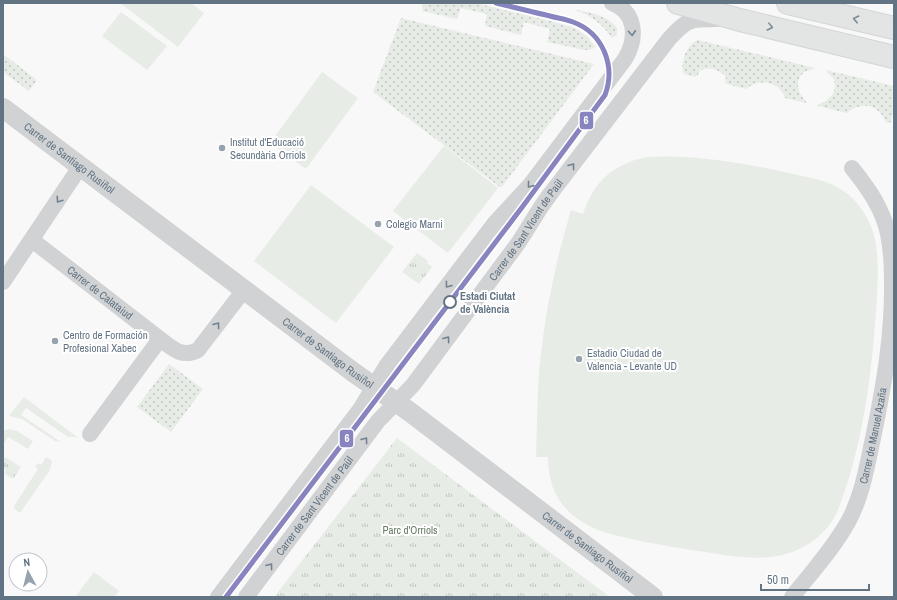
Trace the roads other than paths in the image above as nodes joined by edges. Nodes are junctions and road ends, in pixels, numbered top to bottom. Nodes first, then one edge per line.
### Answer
1 (612, 3) edge
2 (678, 3) edge
3 (788, 3) edge
4 (740, 20) junction
5 (894, 28) edge
6 (894, 57) edge
7 (3, 108) edge
8 (80, 167) junction
9 (852, 168) dead end
10 (32, 240) junction
11 (3, 282) edge
12 (244, 290) junction
13 (160, 339) junction
14 (374, 387) junction
15 (397, 403) junction
16 (90, 434) dead end
17 (218, 597) edge
18 (246, 597) edge
19 (653, 597) edge
20 (792, 597) edge

1 -> 14 street, Carrer de Sant Vicent de Paül
2 - 4 main road
5 -> 3 main road
4 -> 6 main road
15 -> 4 street, Carrer de Sant Vicent de Paül
7 - 8 street, Carrer de Santiago Rusiñol
8 -> 10 street
8 - 12 street, Carrer de Santiago Rusiñol
9 - 20 street, Carrer de Manuel Azaña
10 - 11 street
10 - 13 street, Carrer de Calataiud
13 -> 12 street, Carrer de Calataiud
12 - 14 street, Carrer de Santiago Rusiñol
13 - 16 street
14 - 15 street, Carrer de Santiago Rusiñol
14 - 17 street, Carrer de Sant Vicent de Paül
18 -> 15 street, Carrer de Sant Vicent de Paül
15 - 19 street, Carrer de Santiago Rusiñol

